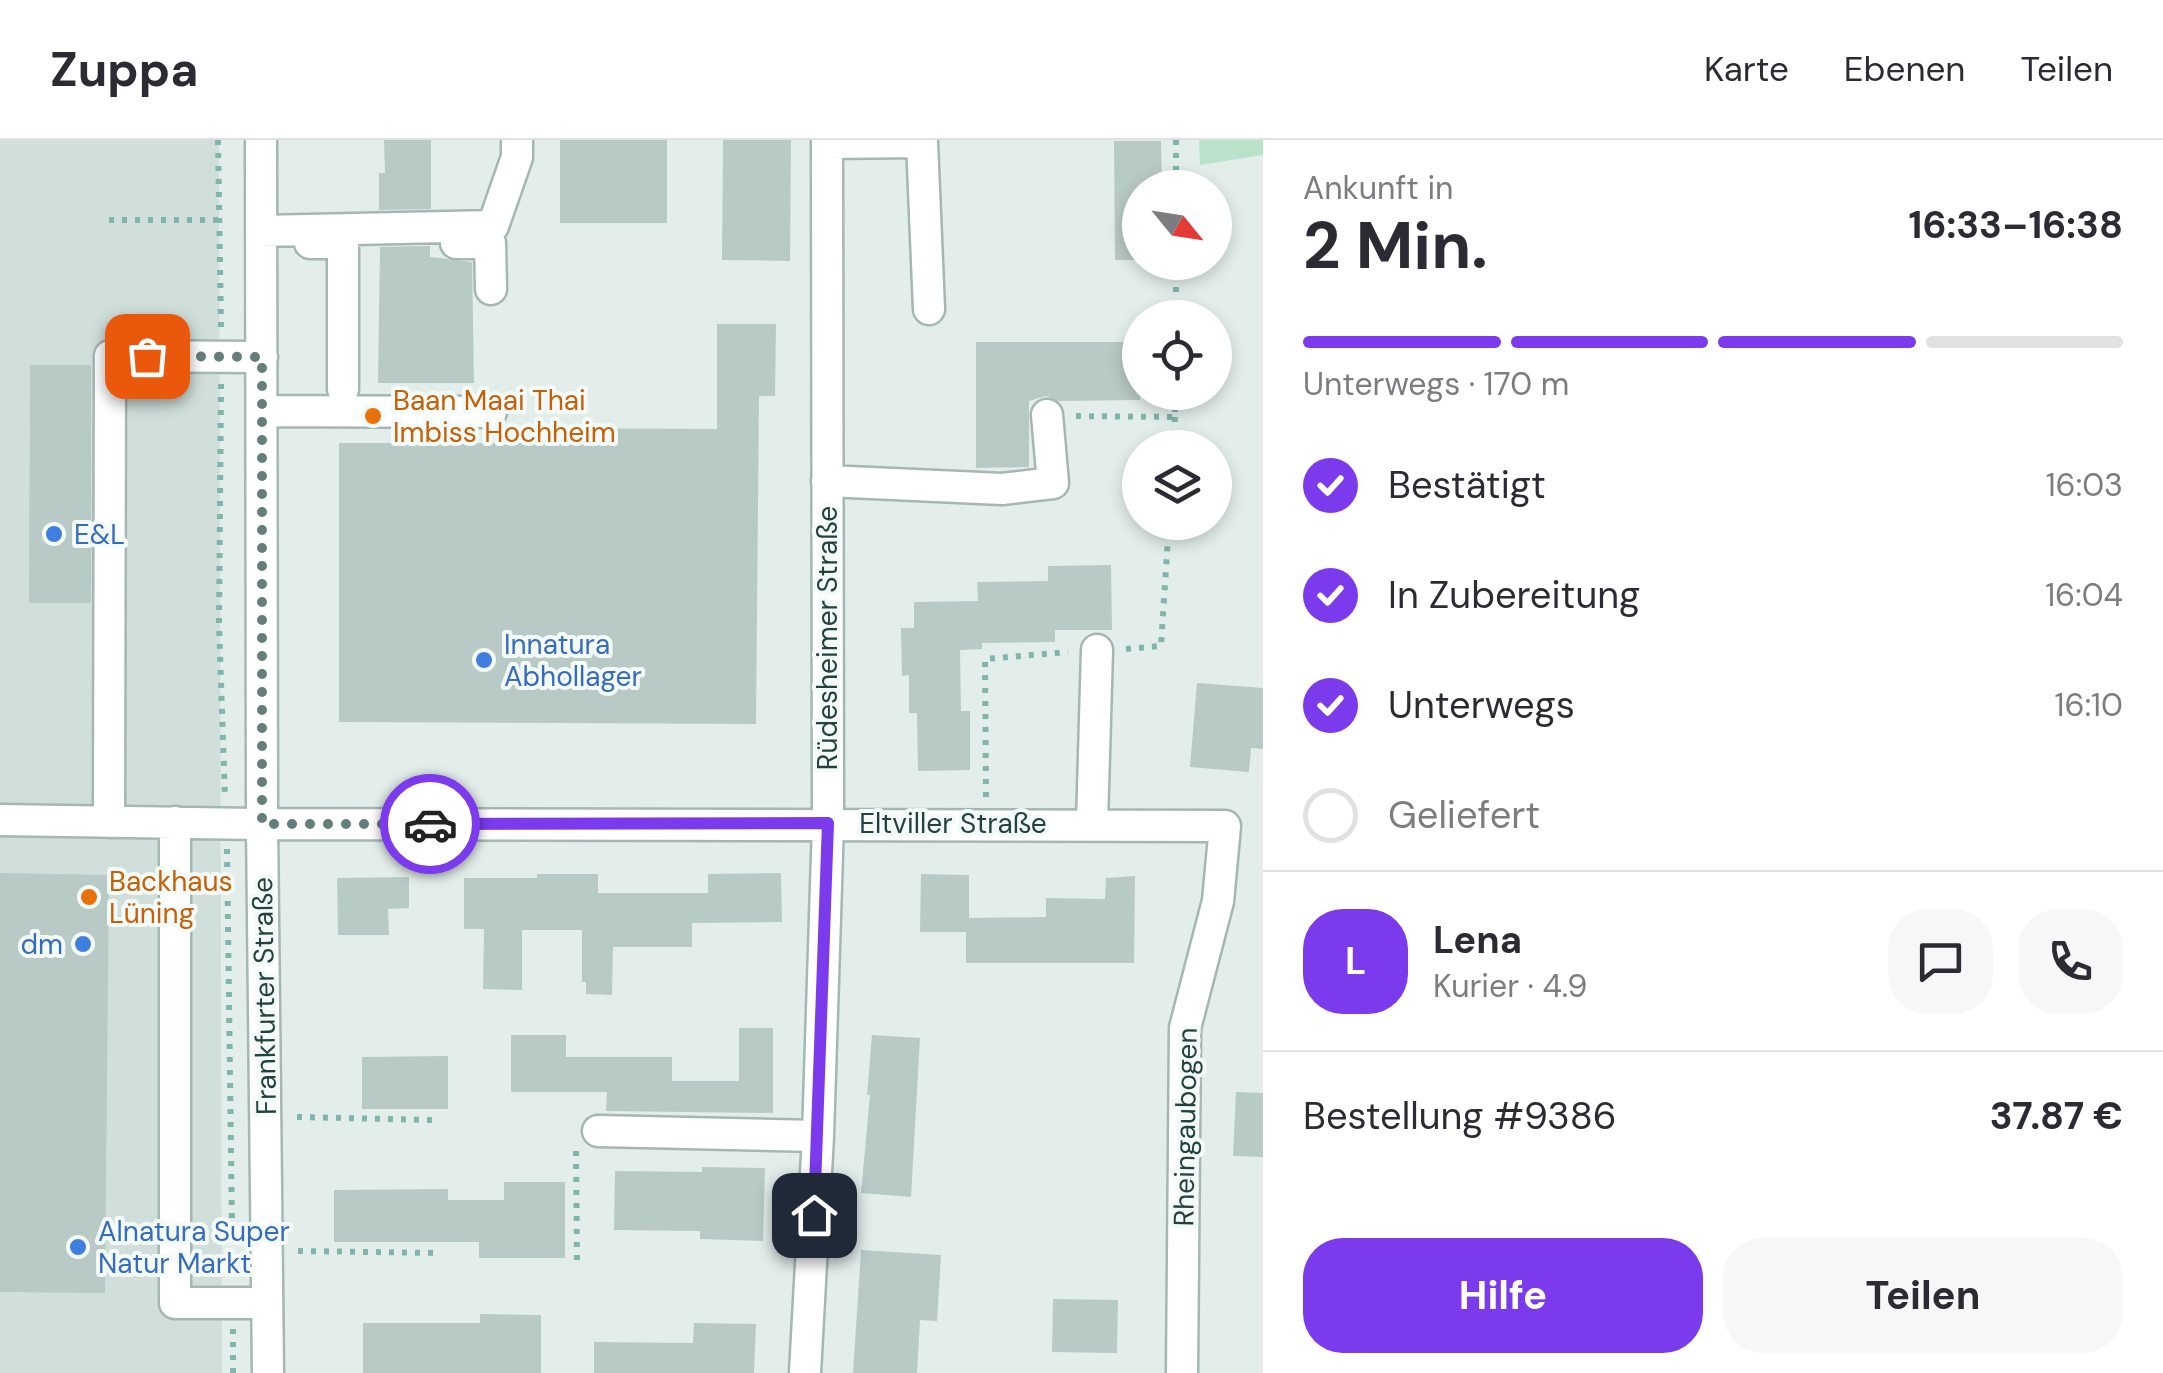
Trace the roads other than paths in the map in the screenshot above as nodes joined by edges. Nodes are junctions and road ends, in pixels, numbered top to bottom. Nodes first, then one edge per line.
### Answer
1 (260, 140) edge
2 (517, 140) edge
3 (827, 141) edge
4 (261, 237) junction
5 (343, 243) junction
6 (490, 289) dead end
7 (929, 309) dead end
8 (262, 357) junction
9 (343, 389) dead end
10 (262, 411) junction
11 (491, 412) dead end
12 (1047, 415) road end
13 (827, 481) junction
14 (1096, 650) dead end
15 (0, 820) edge
16 (110, 822) junction
17 (175, 822) junction
18 (828, 823) junction
19 (262, 824) junction
20 (1092, 824) junction
21 (1225, 826) joint
22 (598, 1131) road end
23 (818, 1136) junction
24 (267, 1303) junction
25 (268, 1373) edge
26 (805, 1373) edge
27 (1182, 1373) edge

1 - 4 street, Frankfurter Straße
2 - 4 street
3 - 7 street
3 - 13 street, Rüdesheimer Straße
4 - 5 street
4 - 8 street, Frankfurter Straße
5 - 6 street
5 - 9 street
8 - 10 street, Frankfurter Straße
8 - 16 street
10 - 11 street
10 - 19 street, Frankfurter Straße
12 - 13 street
13 - 18 street, Rüdesheimer Straße
14 - 20 street
15 - 16 street, Eltviller Straße
16 - 17 street, Eltviller Straße
17 - 19 street, Eltviller Straße
17 - 24 street
18 - 19 street, Eltviller Straße
18 - 20 street, Eltviller Straße
18 - 23 street, Rüdesheimer Straße
19 - 24 street, Frankfurter Straße
20 - 21 street, Eltviller Straße
21 - 27 street, Rheingaubogen
22 - 23 street
23 - 26 street, Rüdesheimer Straße
24 - 25 street, Frankfurter Straße

